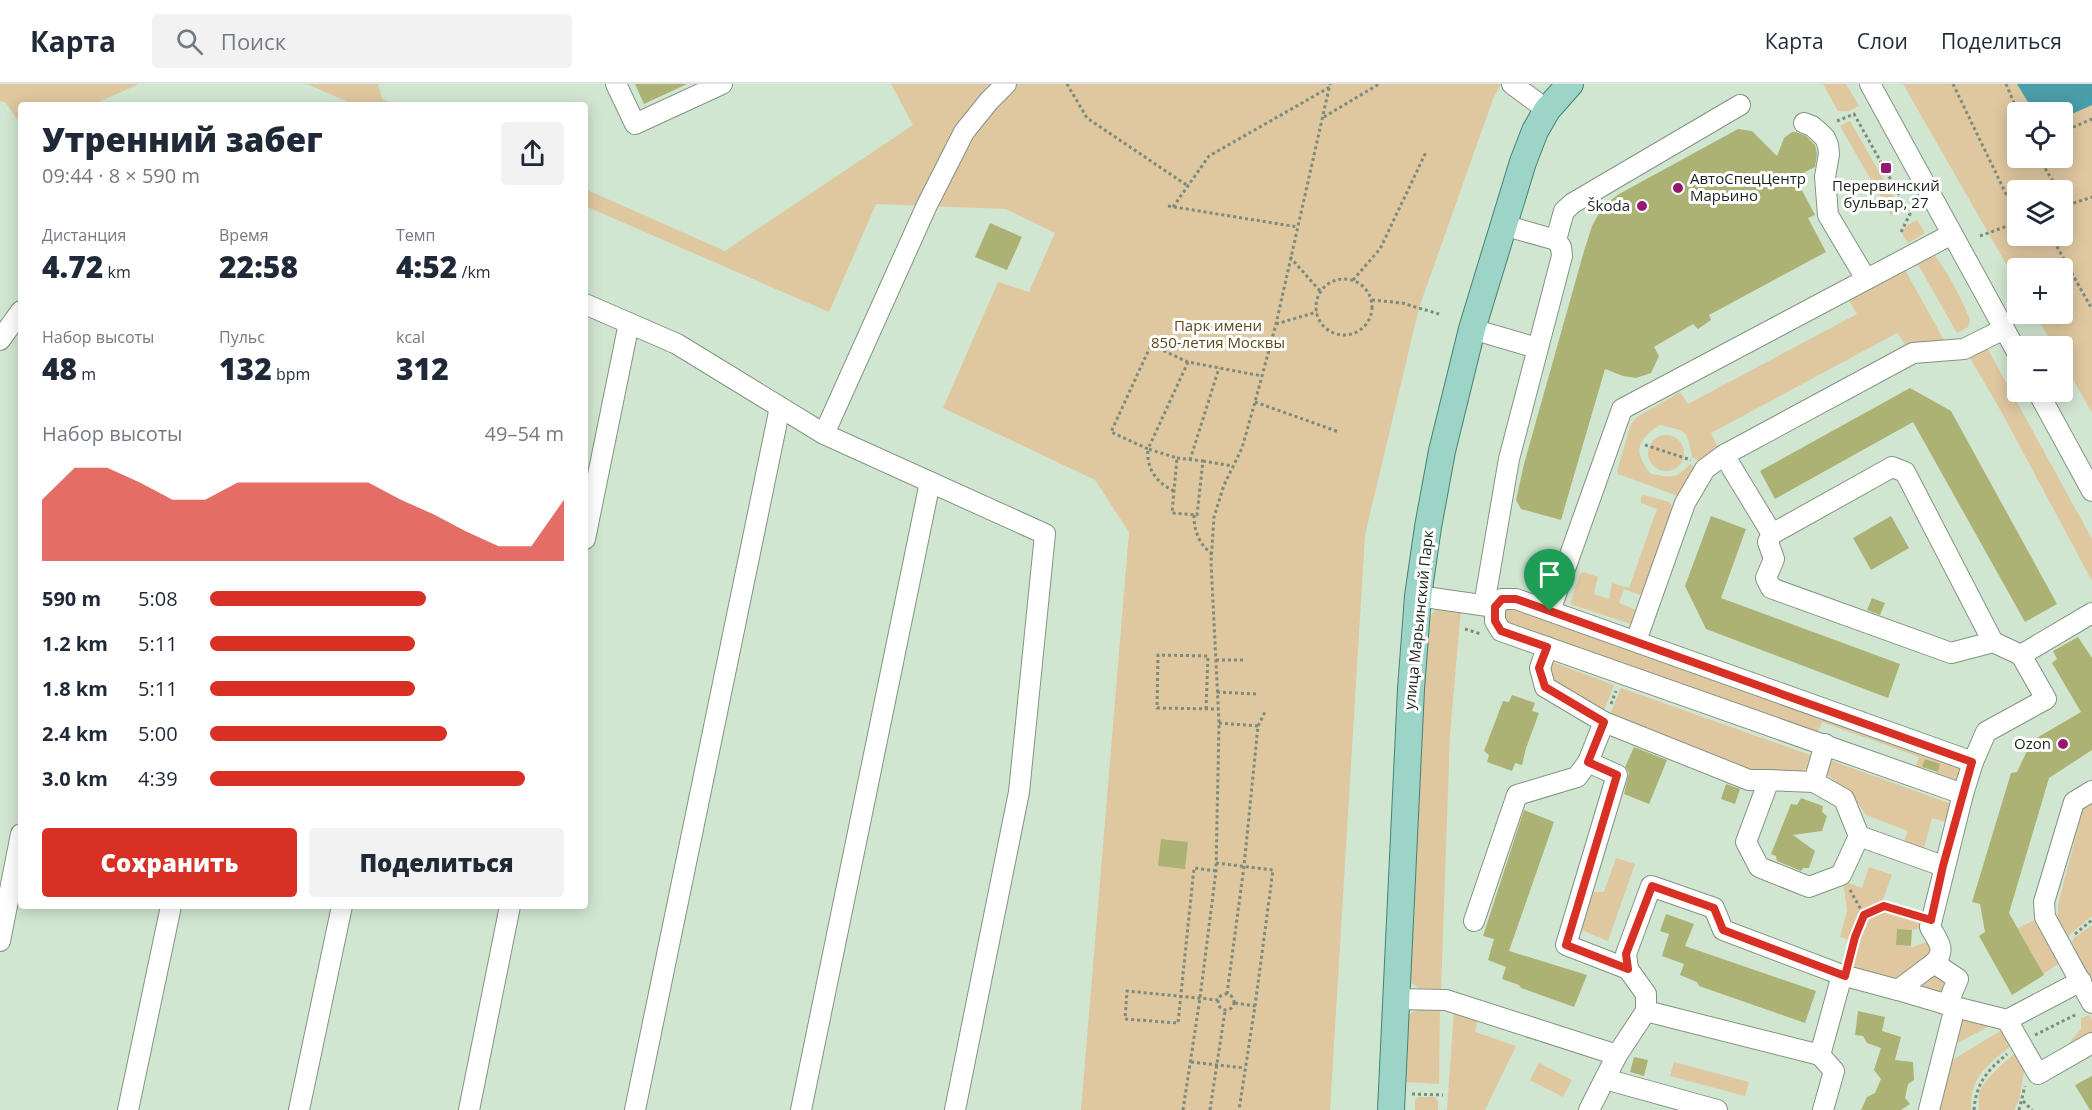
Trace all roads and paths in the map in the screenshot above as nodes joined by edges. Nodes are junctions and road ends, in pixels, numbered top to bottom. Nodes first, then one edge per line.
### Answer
1 (616, 84) edge
2 (722, 84) edge
3 (1006, 84) edge
4 (1067, 84) edge
5 (1379, 84) edge
6 (1512, 84) edge
7 (1570, 84) edge
8 (1870, 84) edge
9 (1953, 84) edge
10 (2006, 84) edge
11 (1330, 86) edge
12 (2014, 102) edge
13 (1740, 105) dead end
14 (1547, 110) junction
15 (1324, 117) junction
16 (2092, 119) edge
17 (1837, 121) dead end
18 (1804, 123) dead end
19 (2073, 127) edge
20 (1426, 152) dead end
21 (1188, 186) junction
22 (2007, 195) edge
23 (2092, 197) edge
24 (2073, 203) edge
25 (1168, 206) dead end
26 (1173, 207) junction
27 (1503, 225) junction
28 (2007, 226) edge
29 (1298, 227) junction
30 (1901, 232) dead end
31 (1952, 234) junction
32 (1980, 236) dead end
33 (1556, 240) junction
34 (2057, 246) edge
35 (1290, 257) junction
36 (1866, 279) junction
37 (1352, 280) junction
38 (1321, 292) junction
39 (1371, 300) junction
40 (588, 305) edge
41 (2092, 309) edge
42 (1317, 312) junction
43 (1439, 314) dead end
44 (18, 315) edge
45 (629, 323) junction
46 (1276, 324) junction
47 (1472, 329) junction
48 (2004, 329) junction
49 (2008, 336) edge
50 (0, 340) edge
51 (1537, 348) junction
52 (1188, 362) junction
53 (1220, 368) junction
54 (1262, 376) junction
55 (1255, 402) junction
56 (2043, 402) edge
57 (780, 407) junction
58 (1339, 432) dead end
59 (824, 434) junction
60 (1645, 445) dead end
61 (1148, 450) junction
62 (1724, 455) junction
63 (1177, 459) junction
64 (1190, 460) junction
65 (1203, 461) junction
66 (1233, 466) junction
67 (1705, 469) junction
68 (930, 482) junction
69 (1174, 491) junction
70 (2092, 491) edge
71 (1194, 515) junction
72 (588, 524) edge
73 (1772, 534) junction
74 (1212, 554) junction
75 (1418, 596) junction
76 (1489, 606) junction
77 (1550, 611) junction
78 (2092, 613) edge
79 (1636, 641) junction
80 (1993, 642) junction
81 (1547, 647) junction
82 (2021, 655) junction
83 (1208, 656) junction
84 (1216, 658) junction
85 (1243, 660) dead end
86 (1218, 692) junction
87 (1256, 694) dead end
88 (1206, 709) junction
89 (1218, 709) junction
90 (1265, 712) dead end
91 (1604, 722) junction
92 (1219, 723) junction
93 (1258, 726) junction
94 (1825, 744) junction
95 (1588, 762) junction
96 (1972, 762) junction
97 (1769, 780) junction
98 (1814, 782) junction
99 (2092, 791) edge
100 (1963, 794) junction
101 (1859, 837) junction
102 (18, 849) edge
103 (1216, 863) junction
104 (1244, 866) junction
105 (1943, 866) junction
106 (1216, 871) junction
107 (1842, 875) junction
108 (170, 909) edge
109 (341, 909) edge
110 (509, 909) edge
111 (1864, 915) junction
112 (1931, 920) junction
113 (1474, 921) dead end
114 (0, 941) edge
115 (1934, 963) junction
116 (1628, 969) junction
117 (1843, 976) junction
118 (2080, 981) junction
119 (1898, 990) junction
120 (1227, 994) junction
121 (1182, 996) junction
122 (1200, 998) junction
123 (1395, 999) junction
124 (1218, 1000) junction
125 (1235, 1003) junction
126 (2092, 1003) edge
127 (1255, 1006) junction
128 (1951, 1006) junction
129 (1225, 1011) junction
130 (1646, 1011) junction
131 (2007, 1020) junction
132 (2092, 1043) edge
133 (1617, 1055) junction
134 (1820, 1055) junction
135 (1190, 1062) junction
136 (1216, 1065) junction
137 (1245, 1068) junction
138 (1605, 1079) junction
139 (1443, 1095) dead end
140 (2023, 1101) dead end
141 (1398, 1102) edge
142 (128, 1110) edge
143 (299, 1110) edge
144 (469, 1110) edge
145 (635, 1110) edge
146 (801, 1110) edge
147 (955, 1110) edge
148 (1183, 1110) edge
149 (1210, 1110) edge
150 (1239, 1110) edge
151 (1589, 1110) edge
152 (1717, 1110) edge
153 (1823, 1110) edge
154 (1929, 1110) edge
155 (2032, 1110) edge

1 - 2 street
3 - 59 street
4 - 21 path
5 - 15 path
6 - 14 street
7 - 14 main road, улица Марьинский Парк
8 - 31 street
9 - 22 path
10 - 12 path
11 - 15 path
11 - 21 path
13 - 33 street
14 - 27 main road, улица Марьинский Парк
15 - 29 path
16 - 19 path
17 - 30 path
18 - 36 street
20 - 37 path
21 - 26 path
23 - 24 path
25 - 26 path
26 - 29 path
27 - 33 street
27 - 47 main road, улица Марьинский Парк
28 - 32 path
29 - 35 path
31 - 36 street
31 - 48 street
33 - 51 street
34 - 41 path
35 - 38 path
35 - 46 path
36 - 77 street
37 - 38 path
37 - 39 path
38 - 42 path
39 - 42 path
39 - 43 path
40 - 45 street
42 - 46 path
44 - 50 street
45 - 57 street
45 - 72 street
46 - 54 path
47 - 51 street
47 - 75 main road, улица Марьинский Парк
48 - 49 street
48 - 62 street
51 - 76 street
52 - 53 path
52 - 61 path
52 - 61 path
53 - 54 path
53 - 64 path
54 - 55 path
55 - 58 path
55 - 66 path
56 - 70 street
57 - 59 street
57 - 145 street
59 - 68 street
60 - 67 path
61 - 63 path
61 - 69 path
62 - 67 street
62 - 73 street
63 - 64 path
63 - 69 path
64 - 65 path
65 - 66 path
65 - 71 path
66 - 74 path
67 - 79 street
68 - 146 street
68 - 147 street
69 - 71 path
71 - 74 path
73 - 80 street
73 - 80 street
74 - 84 path
75 - 76 street
75 - 123 main road, улица Марьинский Парк
76 - 77 street
76 - 81 street
77 - 79 street
78 - 82 street
79 - 96 street
80 - 82 street
81 - 91 street
81 - 94 street
82 - 96 street
83 - 84 path
83 - 88 path
83 - 88 path
84 - 85 path
84 - 86 path
86 - 87 path
86 - 89 path
88 - 89 path
89 - 92 path
90 - 93 path
91 - 95 street
91 - 97 street
92 - 93 path
92 - 103 path
93 - 104 path
94 - 98 street
94 - 100 street
95 - 113 street
95 - 116 street
96 - 100 street
97 - 98 street
97 - 107 street
98 - 101 street
99 - 118 street
100 - 105 street
101 - 105 street
101 - 107 street
102 - 114 street
103 - 104 path
103 - 106 path
104 - 120 path
104 - 127 path
105 - 112 street
106 - 121 path
106 - 122 path
107 - 111 path
108 - 142 street
109 - 143 street
110 - 144 street
111 - 112 path
111 - 117 path
112 - 115 street
115 - 119 street
115 - 128 street
116 - 117 street
116 - 130 street
117 - 119 street
117 - 134 street
118 - 126 street
118 - 131 street
119 - 128 street
120 - 124 path
120 - 125 path
121 - 121 path
121 - 122 path
122 - 124 path
122 - 135 path
123 - 133 street
123 - 141 main road, улица Марьинский Парк
124 - 129 path
125 - 127 path
125 - 129 path
127 - 137 path
128 - 131 street
128 - 154 street
129 - 136 path
130 - 133 street
130 - 134 street
131 - 132 street
133 - 138 street
134 - 153 street
135 - 136 path
135 - 148 path
136 - 137 path
136 - 149 path
137 - 150 path
138 - 151 street
138 - 152 street
139 - 141 path
140 - 155 path

